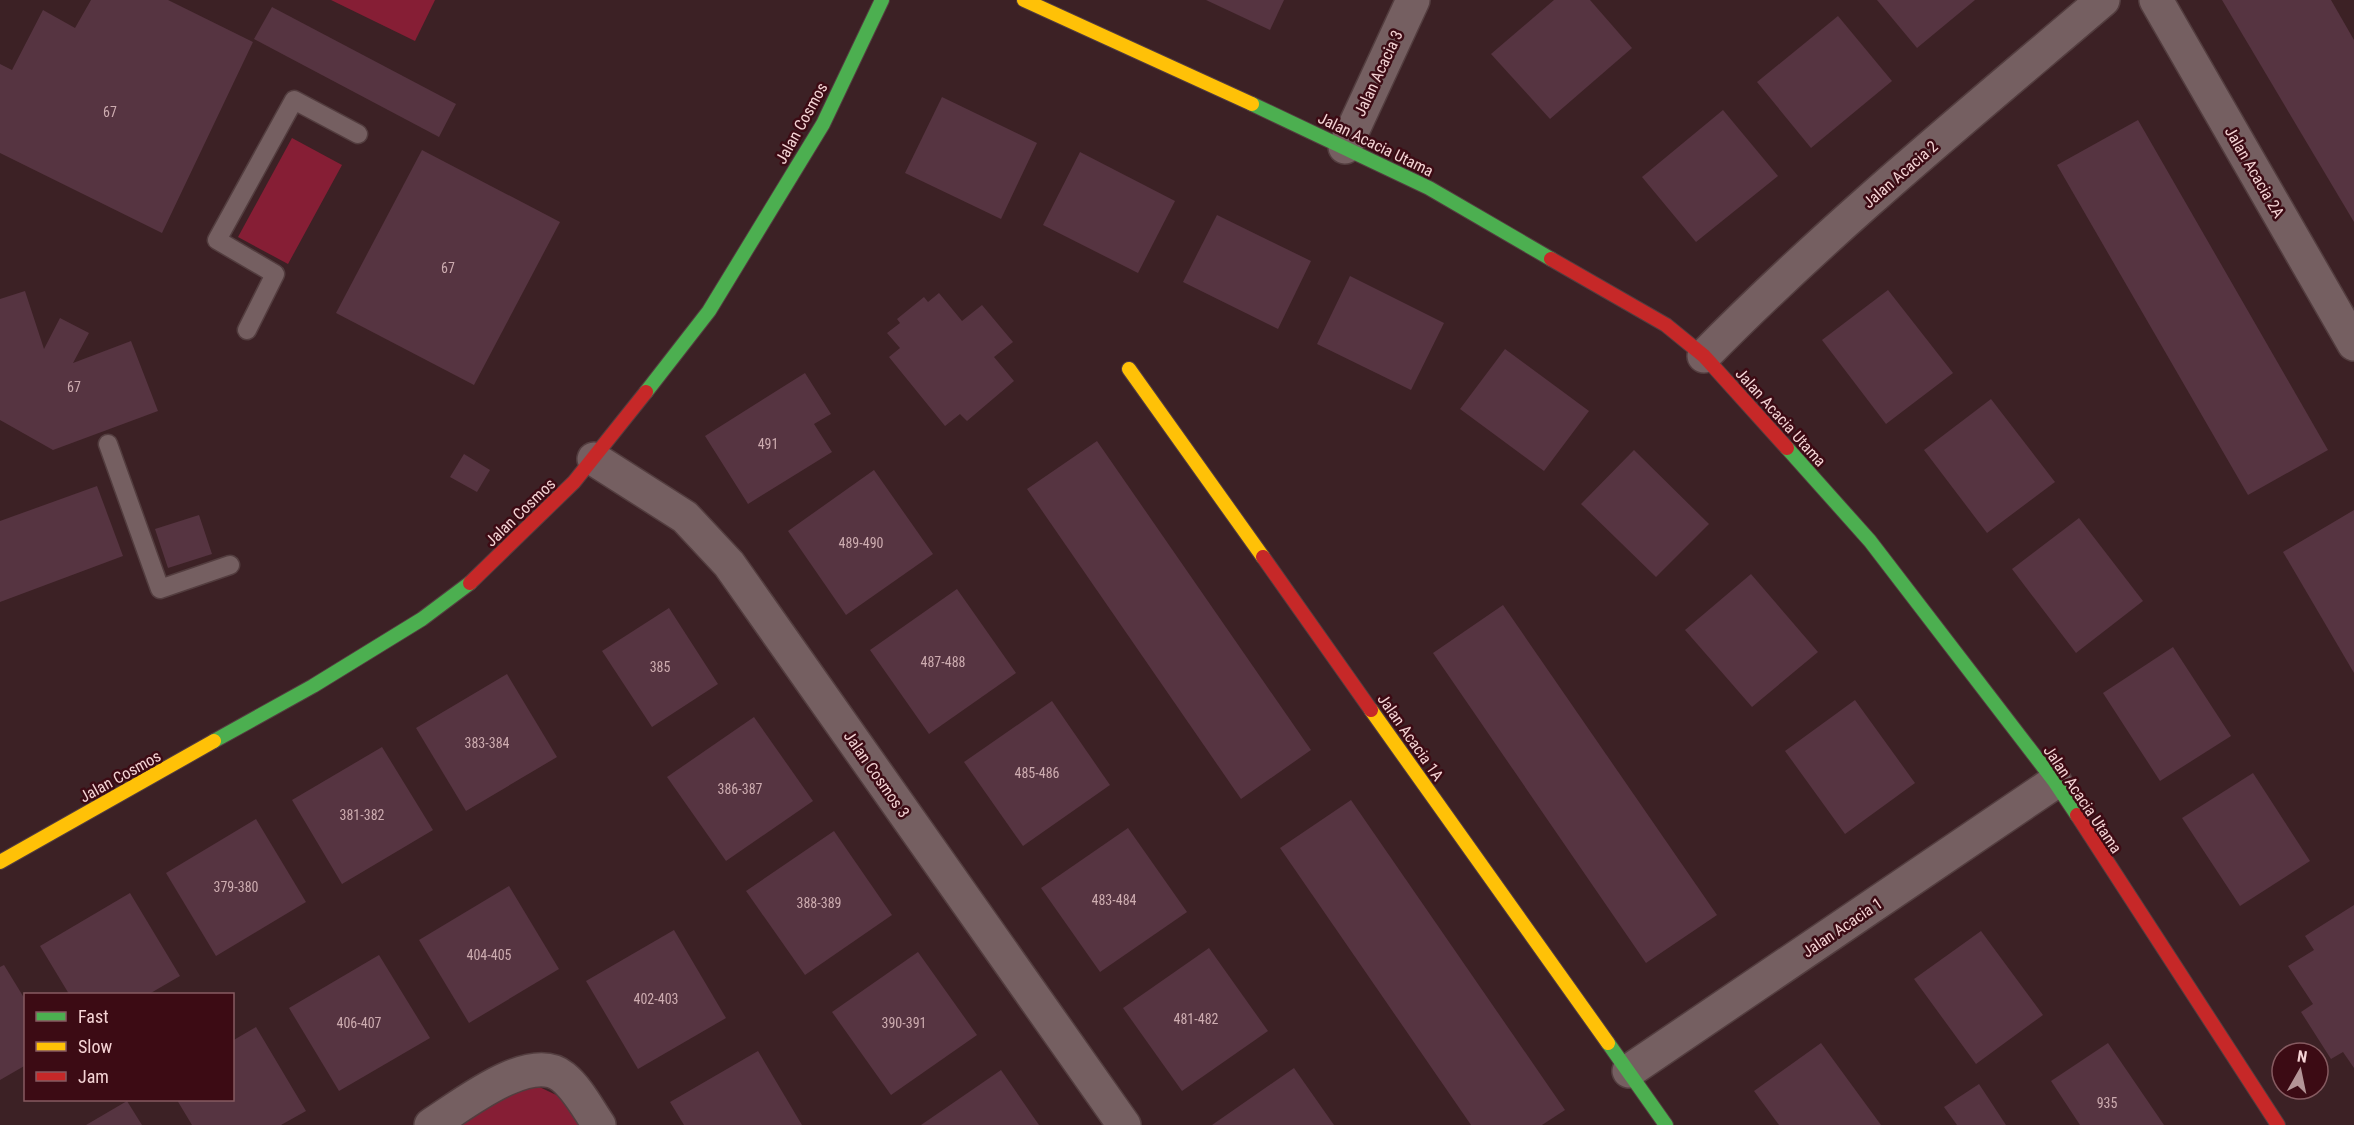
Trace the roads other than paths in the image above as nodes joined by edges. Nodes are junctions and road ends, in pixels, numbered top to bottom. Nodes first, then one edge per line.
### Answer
1 (882, 0) edge
2 (1024, 0) edge
3 (1413, 0) edge
4 (2103, 0) edge
5 (2156, 0) edge
6 (358, 134) dead end
7 (1344, 147) junction
8 (247, 330) dead end
9 (2354, 344) edge
10 (1704, 356) junction
11 (1130, 369) dead end
12 (108, 444) dead end
13 (594, 459) junction
14 (230, 565) dead end
15 (2055, 782) junction
16 (0, 862) edge
17 (1629, 1071) junction
18 (431, 1125) edge
19 (599, 1125) edge
20 (1124, 1125) edge
21 (1666, 1125) edge
22 (2278, 1125) edge

1 - 13 street, Jalan Cosmos
2 - 7 street, Jalan Acacia Utama
3 - 7 street, Jalan Acacia 3
4 - 10 street, Jalan Acacia 2
5 - 9 street, Jalan Acacia 2A
6 - 8 lane
7 - 10 street, Jalan Acacia Utama
10 - 15 street, Jalan Acacia Utama
11 - 17 street, Jalan Acacia 1A
12 - 14 lane
13 - 16 street, Jalan Cosmos
13 - 20 street, Jalan Cosmos 3
15 - 17 street, Jalan Acacia 1
15 - 22 street, Jalan Acacia Utama
17 - 21 street, Jalan Acacia 1A
18 - 19 street

